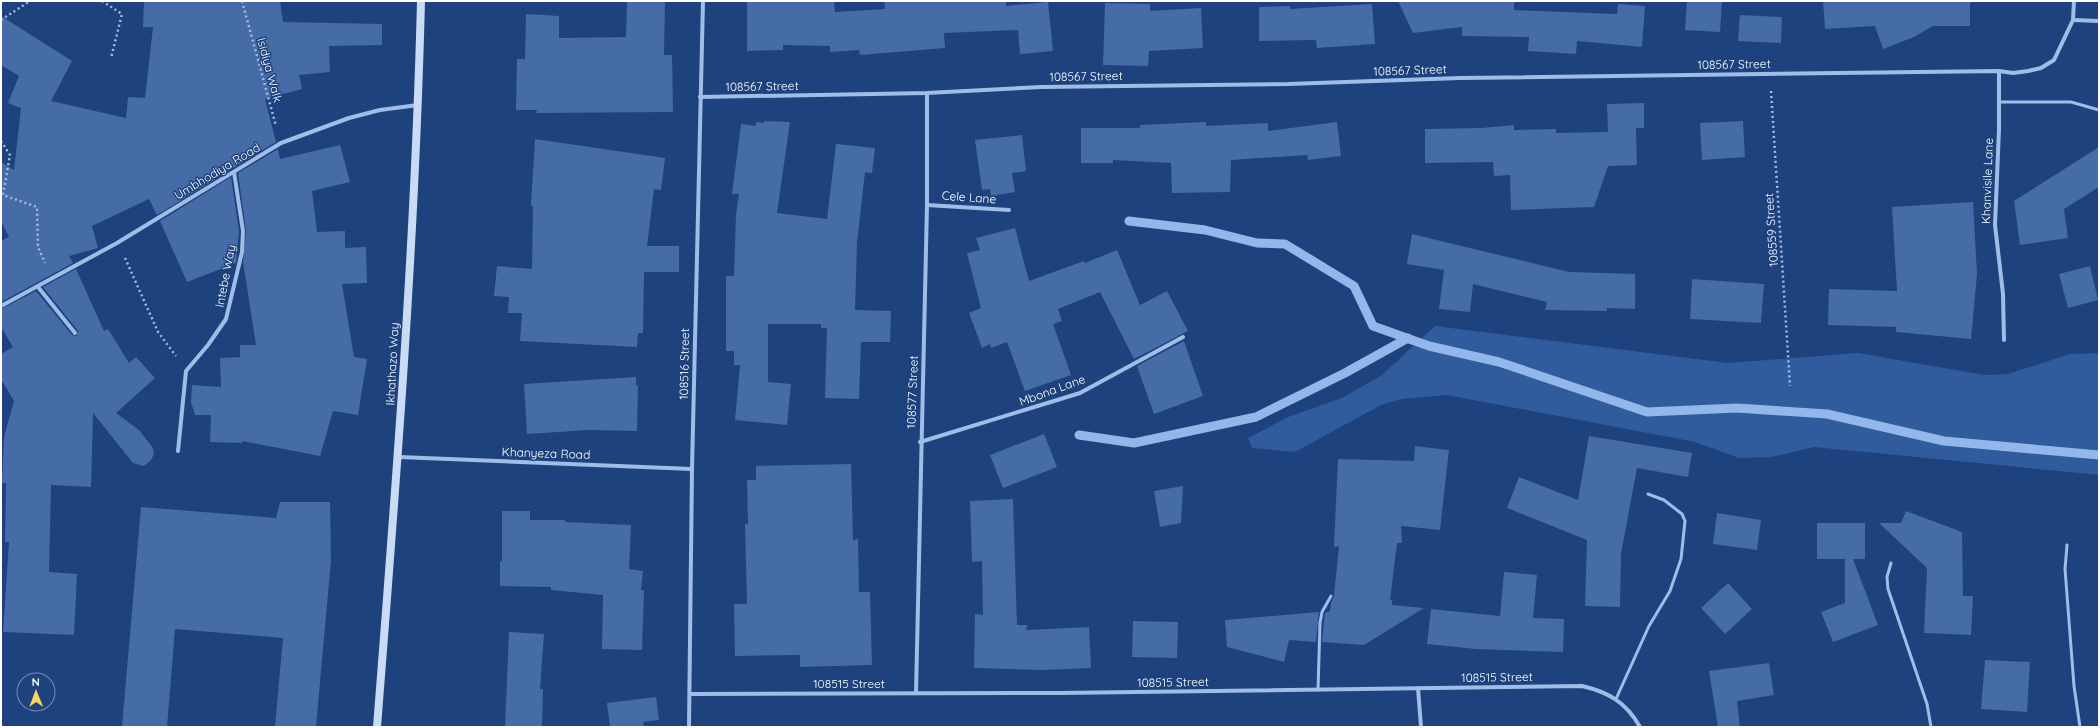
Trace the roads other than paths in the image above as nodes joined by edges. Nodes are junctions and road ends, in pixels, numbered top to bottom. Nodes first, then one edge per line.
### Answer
1 (422, 1) edge
2 (702, 1) edge
3 (2074, 1) edge
4 (2073, 20) junction
5 (2099, 21) edge
6 (1999, 71) junction
7 (927, 93) junction
8 (700, 97) junction
9 (1999, 102) junction
10 (419, 105) junction
11 (2099, 110) edge
12 (234, 172) junction
13 (927, 205) junction
14 (1009, 210) dead end
15 (38, 287) junction
16 (1, 306) edge
17 (75, 333) dead end
18 (1183, 337) dead end
19 (2004, 340) dead end
20 (920, 442) junction
21 (178, 451) dead end
22 (398, 457) junction
23 (692, 469) junction
24 (1648, 494) dead end
25 (2067, 545) dead end
26 (1891, 563) dead end
27 (1331, 596) dead end
28 (1418, 688) junction
29 (1318, 690) junction
30 (916, 693) junction
31 (690, 694) junction
32 (1616, 699) junction
33 (377, 727) edge
34 (689, 727) edge
35 (1421, 727) edge
36 (1640, 727) edge
37 (1931, 727) edge
38 (2080, 727) edge

1 - 10 street, Ikhathazo Way
2 - 8 street, 108516 Street
3 - 4 street, 108567 Street
4 - 5 street
4 - 6 street, 108567 Street
6 - 7 street, 108567 Street
6 - 9 street, Khanvisile Lane
7 - 8 street, 108567 Street
7 - 13 street, 108577 Street
8 - 23 street, 108516 Street
9 - 11 lane
9 - 19 street, Khanvisile Lane
10 - 12 street, Umbhodiya Road
10 - 22 street, Ikhathazo Way
12 - 15 street, Umbhodiya Road
12 - 21 street, Intebe Way
13 - 14 street, Cele Lane
13 - 20 street, 108577 Street
15 - 16 street, Umbhodiya Road
15 - 17 street
18 - 20 street, Mbona Lane
20 - 30 street, 108577 Street
22 - 23 street, Khanyeza Road
22 - 33 street, Ikhathazo Way
23 - 31 street, 108516 Street
24 - 32 lane
25 - 38 lane
26 - 37 lane
27 - 29 lane
28 - 29 street, 108515 Street
28 - 32 street, 108515 Street
28 - 35 street
29 - 30 street, 108515 Street
30 - 31 street, 108515 Street
31 - 34 street, 108516 Street
32 - 36 street, 108515 Street

